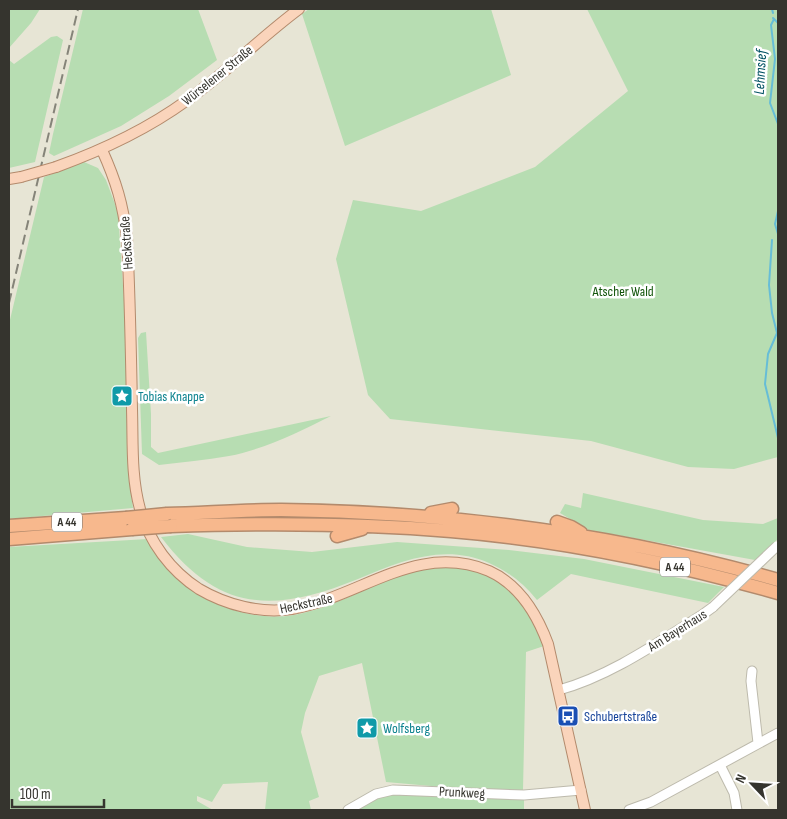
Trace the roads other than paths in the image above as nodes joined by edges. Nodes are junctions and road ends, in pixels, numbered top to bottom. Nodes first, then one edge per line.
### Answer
1 (299, 9) edge
2 (102, 150) junction
3 (9, 179) edge
4 (452, 509) dead end
5 (416, 516) junction
6 (173, 522) junction
7 (557, 522) dead end
8 (129, 524) junction
9 (9, 526) edge
10 (371, 526) junction
11 (229, 533) dead end
12 (337, 536) dead end
13 (590, 538) junction
14 (9, 539) edge
15 (778, 545) edge
16 (778, 580) edge
17 (778, 593) edge
18 (752, 671) dead end
19 (559, 690) junction
20 (778, 733) edge
21 (758, 743) junction
22 (720, 765) junction
23 (581, 790) junction
24 (348, 810) edge
25 (585, 810) edge
26 (629, 810) edge
27 (737, 810) edge

1 - 2 main road, Würselener Straße
2 - 3 main road, Würselener Straße, bridge
2 - 19 main road, Heckstraße
4 - 5 highway
5 - 6 highway, A 44
5 - 13 highway, A 44
6 - 8 highway, A 44, bridge
6 - 10 highway, A 44
6 - 11 highway
7 - 13 highway
8 - 9 highway, A 44
8 - 14 highway, A 44
10 - 12 highway
10 - 17 highway, A 44
13 - 16 highway, A 44
15 - 19 street, Am Bayerhaus, bridge
18 - 21 street
19 - 23 main road, Heckstraße
20 - 21 street
21 - 22 street
22 - 26 street
22 - 27 street
23 - 24 street, Prunkweg
23 - 25 main road, Heckstraße

